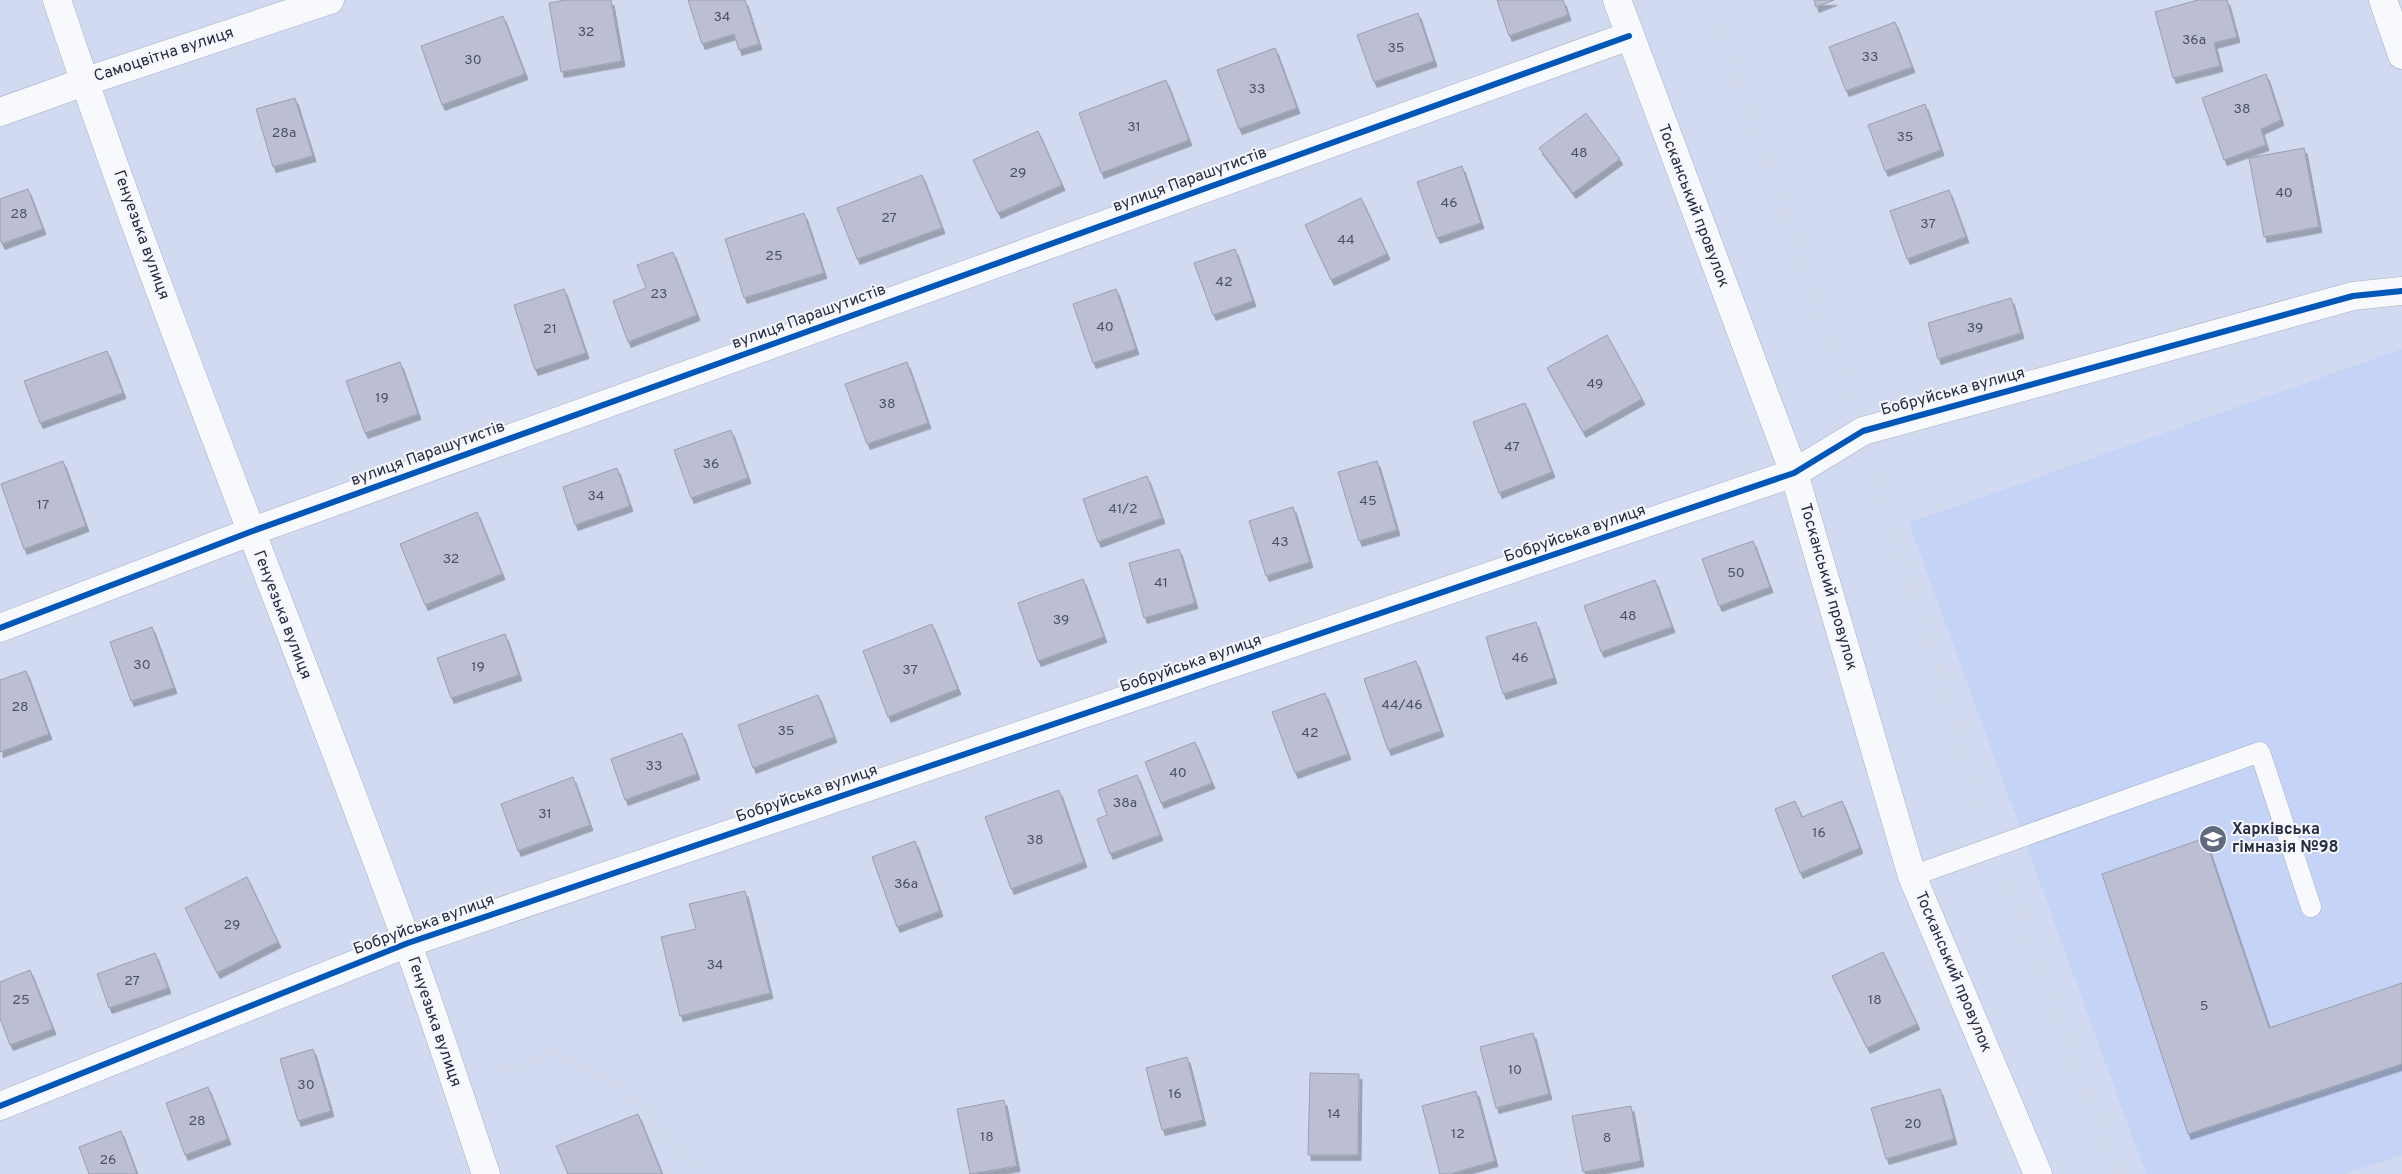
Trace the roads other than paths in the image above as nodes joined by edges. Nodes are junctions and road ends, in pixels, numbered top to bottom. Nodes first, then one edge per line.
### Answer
1 (57, 0) edge
2 (330, 0) edge
3 (1617, 0) edge
4 (2383, 0) edge
5 (1629, 36) junction
6 (2402, 54) edge
7 (84, 82) junction
8 (0, 112) edge
9 (2402, 291) edge
10 (1794, 474) junction
11 (250, 532) junction
12 (0, 628) edge
13 (1912, 876) junction
14 (2311, 907) dead end
15 (408, 943) junction
16 (0, 1106) edge
17 (486, 1174) edge
18 (2038, 1174) edge

1 - 7 street, Генуезька вулиця
2 - 7 street, Самоцвітна вулиця
3 - 5 street, Тосканський провулок
4 - 6 street
5 - 10 street, Тосканський провулок
5 - 11 street, вулиця Парашутистів
7 - 8 street, Самоцвітна вулиця
7 - 11 street, Генуезька вулиця
9 - 10 street, Бобруйська вулиця
10 - 13 street, Тосканський провулок
10 - 15 street, Бобруйська вулиця
11 - 12 street, вулиця Парашутистів
11 - 15 street, Генуезька вулиця
13 - 14 lane
13 - 18 street, Тосканський провулок
15 - 16 street, Бобруйська вулиця
15 - 17 street, Генуезька вулиця

